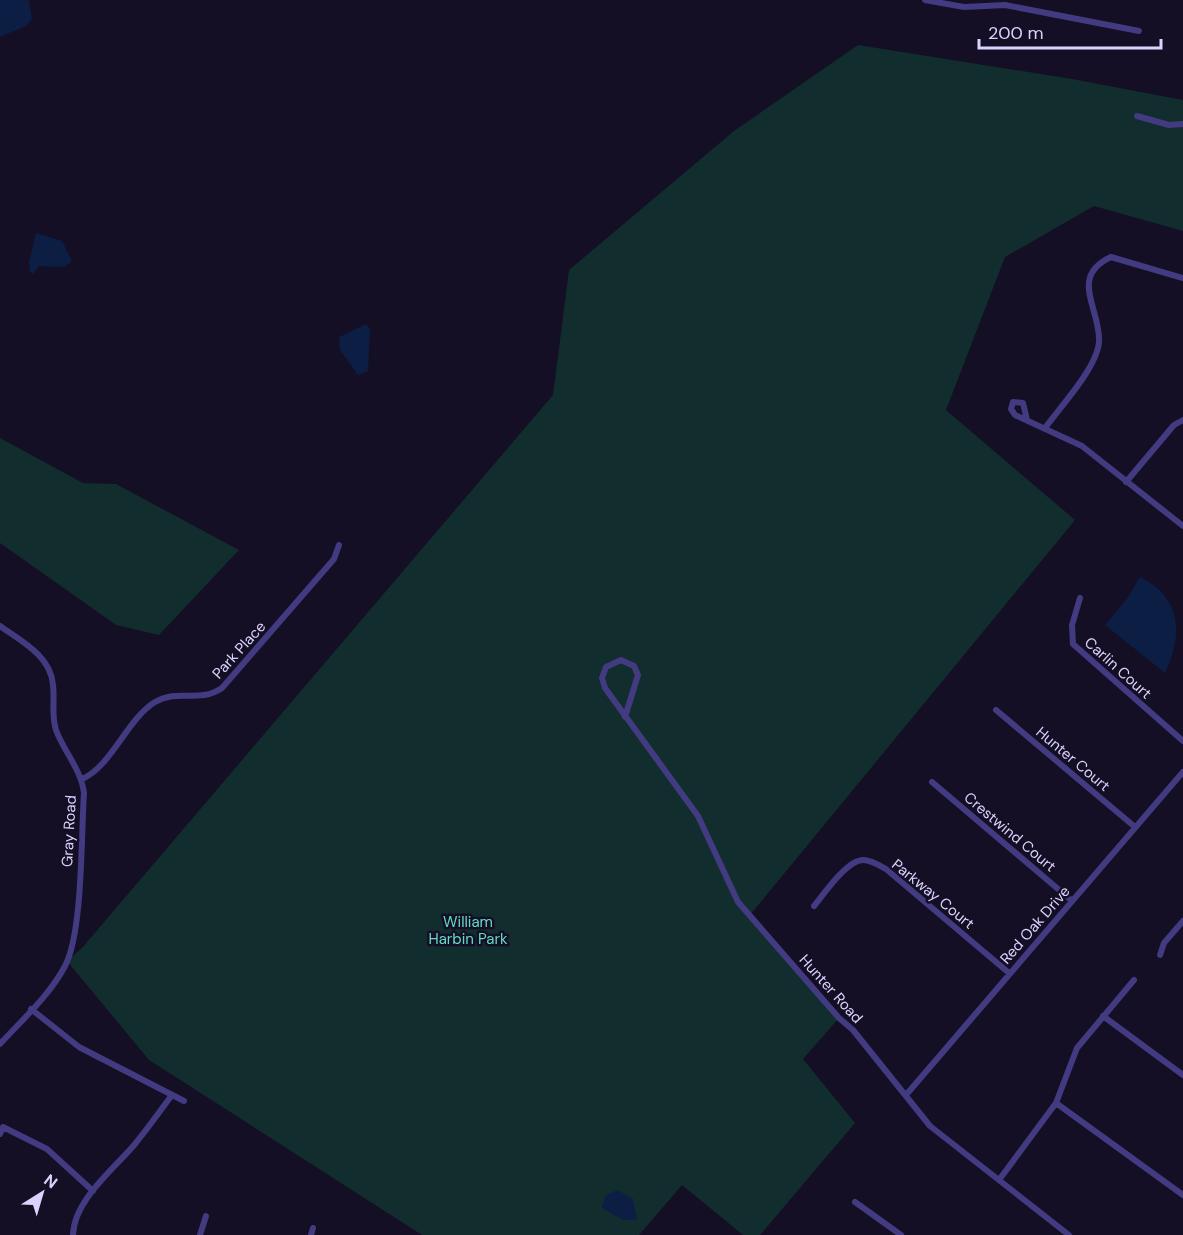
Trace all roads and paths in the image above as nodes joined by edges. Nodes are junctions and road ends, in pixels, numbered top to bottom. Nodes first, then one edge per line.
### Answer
1 (925, 0) edge
2 (1006, 2) edge
3 (1139, 31) dead end
4 (1137, 116) dead end
5 (1183, 124) edge
6 (1183, 278) edge
7 (1027, 420) dead end
8 (1183, 420) edge
9 (1045, 428) junction
10 (1126, 482) junction
11 (1183, 526) edge
12 (339, 545) dead end
13 (1080, 598) dead end
14 (0, 626) edge
15 (996, 710) dead end
16 (625, 717) junction
17 (1183, 741) edge
18 (1183, 772) edge
19 (82, 779) junction
20 (932, 782) dead end
21 (1135, 827) junction
22 (1071, 900) junction
23 (814, 906) dead end
24 (1183, 921) edge
25 (1160, 955) dead end
26 (1009, 973) junction
27 (1134, 980) dead end
28 (31, 1010) junction
29 (1103, 1016) junction
30 (0, 1044) edge
31 (1183, 1075) edge
32 (172, 1095) junction
33 (906, 1095) junction
34 (184, 1101) dead end
35 (1056, 1103) junction
36 (0, 1134) edge
37 (999, 1180) junction
38 (93, 1191) junction
39 (1183, 1195) edge
40 (855, 1202) dead end
41 (206, 1216) dead end
42 (73, 1235) edge
43 (200, 1235) edge
44 (901, 1235) edge
45 (1069, 1235) edge

1 - 2 street
2 - 3 street
4 - 5 street
6 - 9 street
7 - 9 street
8 - 10 street
9 - 10 street
10 - 11 street
12 - 19 street, Park Place
13 - 17 street, Carlin Court
14 - 19 street, Gray Road
15 - 21 street, Hunter Court
16 - 16 street, Hunter Road
16 - 33 street, Hunter Road
18 - 21 street, Red Oak Drive
19 - 28 street, Gray Road
20 - 22 street, Crestwind Court
21 - 22 street, Red Oak Drive
22 - 26 street, Red Oak Drive
23 - 26 street, Parkway Court
24 - 25 street
26 - 33 street, Red Oak Drive
27 - 29 street
28 - 30 street, Gray Road
28 - 32 street
29 - 31 street
29 - 35 street
32 - 34 street
32 - 38 street
33 - 37 street, Hunter Road
35 - 37 street
35 - 39 street
36 - 38 street
37 - 45 street, Hunter Road
38 - 42 street
40 - 44 street
41 - 43 street

